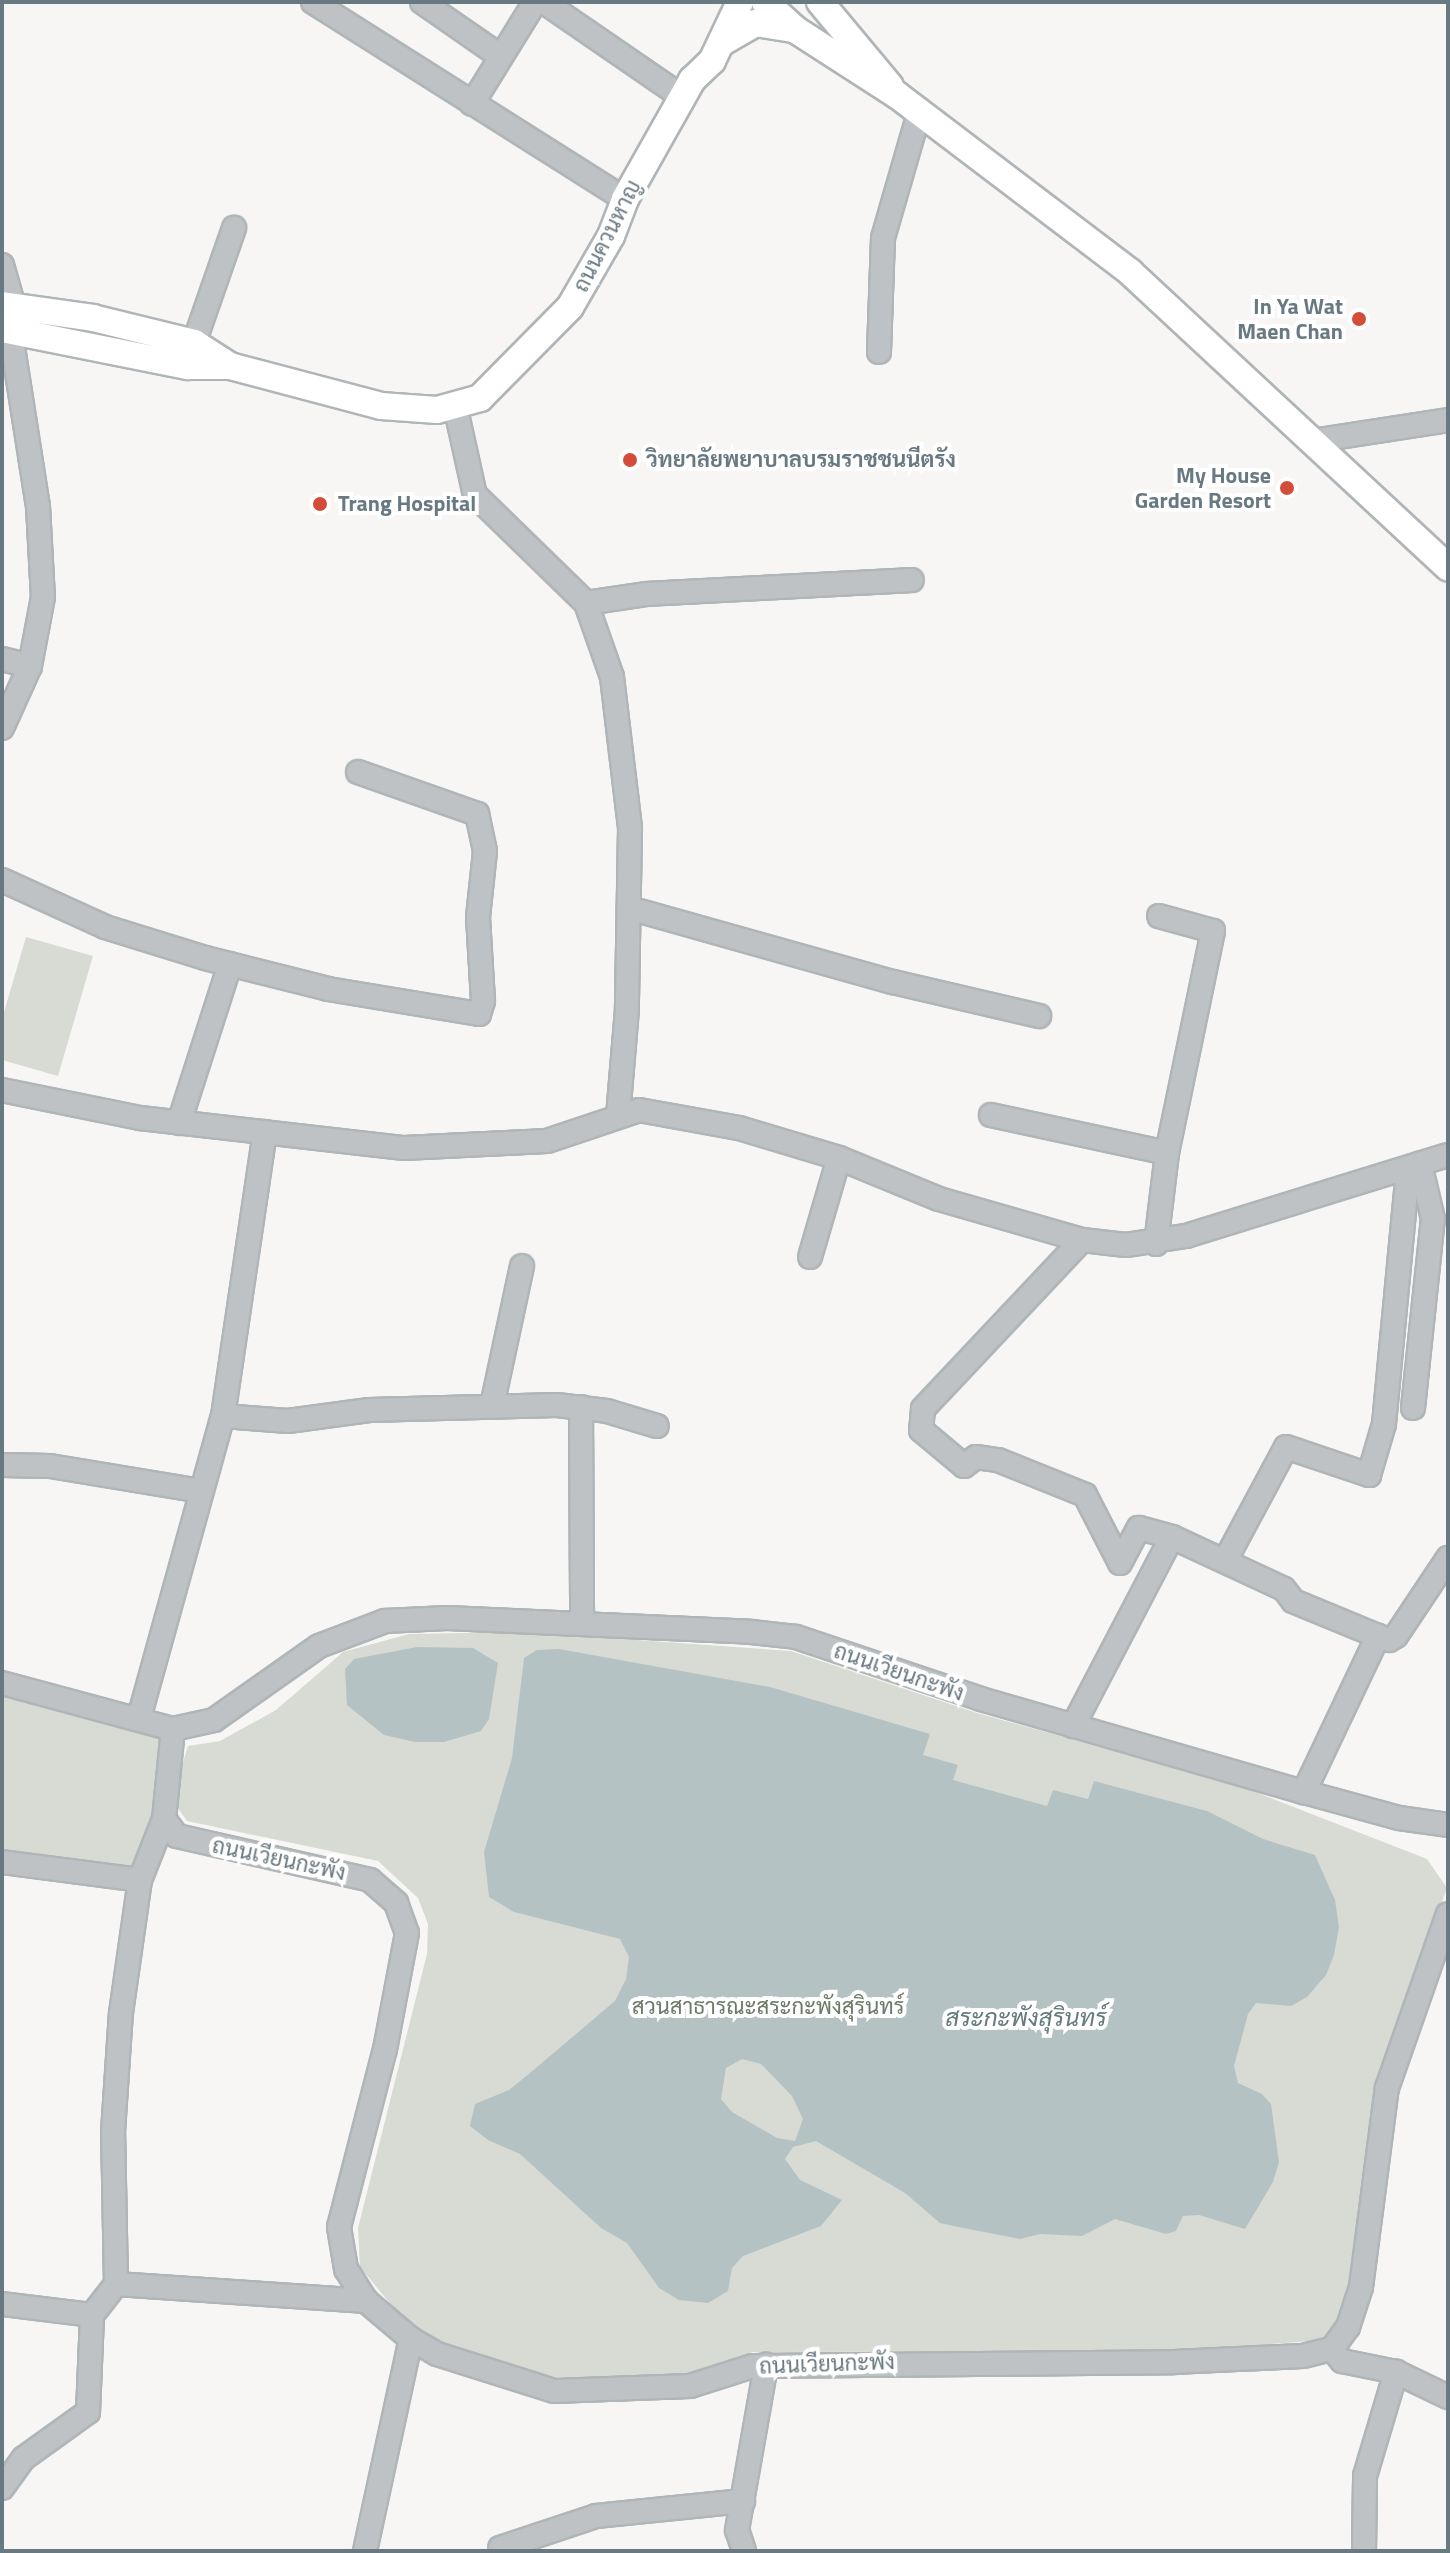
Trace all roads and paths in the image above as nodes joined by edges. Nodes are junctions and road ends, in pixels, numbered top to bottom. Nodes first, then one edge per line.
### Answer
1 (313, 2) edge
2 (422, 2) edge
3 (535, 2) edge
4 (544, 2) edge
5 (720, 2) edge
6 (740, 2) edge
7 (765, 2) edge
8 (820, 2) edge
9 (796, 30) junction
10 (721, 43) junction
11 (500, 56) junction
12 (687, 89) junction
13 (897, 95) junction
14 (472, 104) junction
15 (919, 113) junction
16 (625, 199) junction
17 (234, 228) dead end
18 (2, 265) edge
19 (7, 316) edge
20 (194, 343) junction
21 (879, 352) dead end
22 (230, 366) junction
23 (455, 405) junction
24 (1448, 420) edge
25 (1313, 441) junction
26 (1448, 567) edge
27 (912, 580) dead end
28 (586, 603) junction
29 (2, 659) edge
30 (30, 666) junction
31 (2, 728) edge
32 (358, 772) dead end
33 (2, 880) edge
34 (629, 908) junction
35 (1159, 916) dead end
36 (230, 964) junction
37 (1039, 1016) dead end
38 (2, 1090) edge
39 (991, 1115) dead end
40 (618, 1116) junction
41 (179, 1123) junction
42 (265, 1132) junction
43 (1167, 1153) junction
44 (1448, 1155) edge
45 (839, 1158) junction
46 (1414, 1167) junction
47 (1082, 1240) junction
48 (1156, 1244) junction
49 (810, 1257) dead end
50 (522, 1266) dead end
51 (492, 1406) junction
52 (581, 1407) junction
53 (1413, 1408) dead end
54 (223, 1416) junction
55 (657, 1426) dead end
56 (2, 1465) edge
57 (201, 1491) junction
58 (1172, 1537) junction
59 (1448, 1558) edge
60 (1225, 1561) junction
61 (582, 1623) junction
62 (1378, 1636) junction
63 (2, 1683) edge
64 (139, 1718) junction
65 (1073, 1726) junction
66 (173, 1729) junction
67 (1304, 1792) junction
68 (164, 1819) junction
69 (1448, 1825) edge
70 (2, 1862) edge
71 (140, 1880) junction
72 (1448, 1914) edge
73 (116, 2284) junction
74 (366, 2301) junction
75 (2, 2304) edge
76 (92, 2315) junction
77 (411, 2339) junction
78 (1332, 2349) junction
79 (766, 2365) junction
80 (1396, 2372) junction
81 (1448, 2397) edge
82 (2, 2488) edge
83 (743, 2501) junction
84 (500, 2548) dead end
85 (365, 2551) edge
86 (744, 2551) edge
87 (1364, 2551) edge

1 - 14 street
2 - 11 street
3 - 11 street
4 - 12 street
5 - 12 main road, ถนนควนหาญ
6 - 10 main road, ถนนควนหาญ
7 - 9 main road
8 - 13 main road
9 - 10 main road
9 - 13 main road
10 - 12 main road, ถนนควนหาญ
11 - 14 street
12 - 16 main road, ถนนควนหาญ
13 - 15 main road
14 - 16 street
15 - 21 street
15 - 25 main road
16 - 23 main road, ถนนควนหาญ
17 - 20 street
18 - 19 street
19 - 20 main road, ถนนควนหาญ
19 - 22 main road, ถนนควนหาญ
19 - 30 street
20 - 22 main road, ถนนควนหาญ
22 - 23 main road, ถนนควนหาญ
23 - 28 street
24 - 25 street
25 - 26 main road
27 - 28 street
28 - 34 street
29 - 30 street
30 - 31 street
32 - 36 street
33 - 36 street
34 - 37 street
34 - 40 street
35 - 43 street
36 - 41 street
38 - 41 street
39 - 43 street
40 - 42 street
40 - 45 street
41 - 42 street
42 - 54 street
43 - 48 street
44 - 46 street
45 - 47 street
45 - 49 street
46 - 48 street
46 - 53 street
46 - 60 street
47 - 48 street
47 - 58 street
50 - 51 street
51 - 52 street
51 - 54 street
52 - 55 street
52 - 61 street
54 - 57 street
56 - 57 street
57 - 64 street
58 - 60 street
58 - 65 street
59 - 62 street
60 - 62 street
61 - 65 street, ถนนเวียนกะพัง
61 - 66 street, ถนนเวียนกะพัง
62 - 67 street
63 - 64 street
64 - 66 street
65 - 67 street, ถนนเวียนกะพัง
66 - 68 street
67 - 69 street, ถนนเวียนกะพัง
68 - 71 street
68 - 74 street, ถนนเวียนกะพัง
70 - 71 street
71 - 73 street
72 - 78 street
73 - 74 street
73 - 76 street
74 - 77 street, ถนนเวียนกะพัง
75 - 76 street
76 - 82 street
77 - 79 street, ถนนเวียนกะพัง
77 - 85 street
78 - 79 street, ถนนเวียนกะพัง
78 - 80 street
79 - 83 street
80 - 81 street
80 - 87 street
83 - 84 street
83 - 86 street

